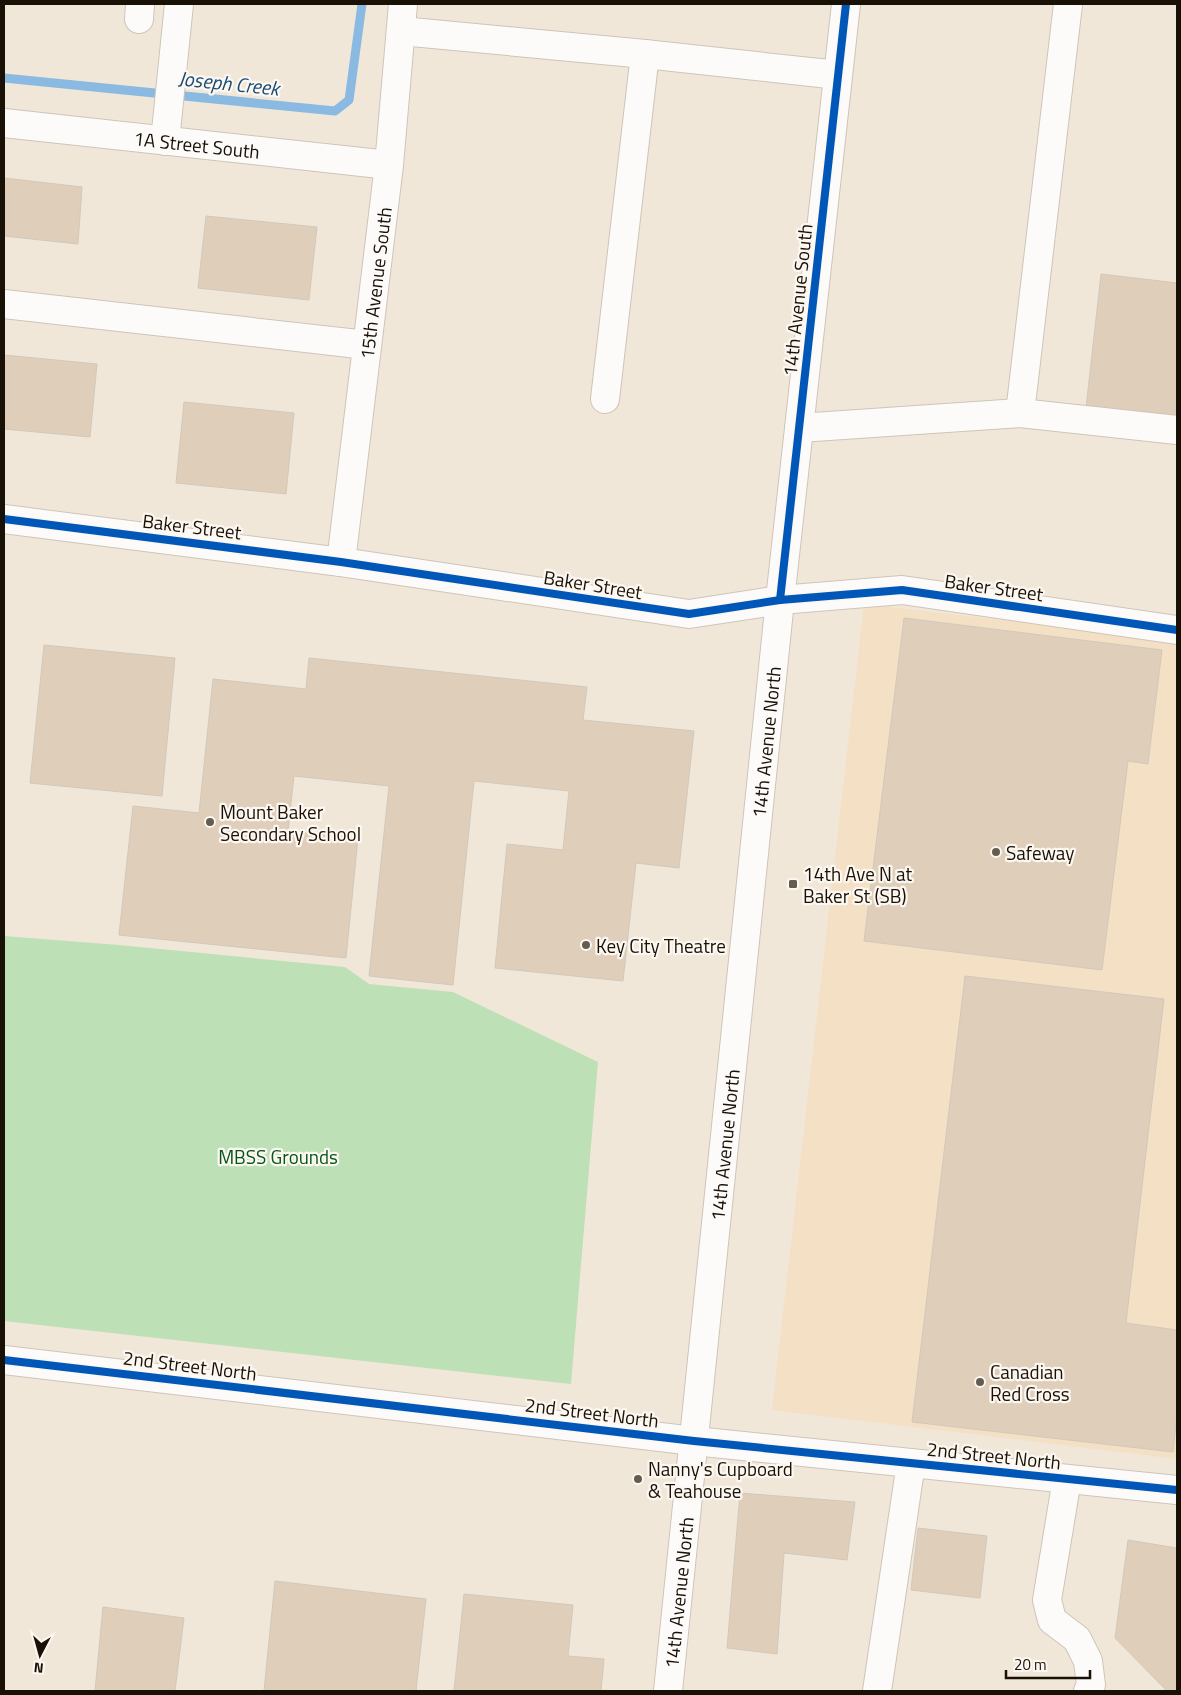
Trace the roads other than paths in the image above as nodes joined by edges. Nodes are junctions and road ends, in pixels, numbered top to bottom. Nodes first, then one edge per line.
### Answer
1 (180, 4) edge
2 (403, 4) edge
3 (846, 4) edge
4 (1068, 4) edge
5 (401, 31) junction
6 (645, 54) junction
7 (838, 75) junction
8 (4, 123) edge
9 (165, 141) junction
10 (389, 165) junction
11 (4, 304) edge
12 (367, 345) junction
13 (604, 399) dead end
14 (1020, 413) junction
15 (799, 428) junction
16 (1177, 430) edge
17 (4, 519) edge
18 (341, 562) junction
19 (780, 600) junction
20 (1177, 630) edge
21 (4, 1360) edge
22 (694, 1441) junction
23 (910, 1463) junction
24 (1067, 1479) junction
25 (1177, 1490) edge
26 (668, 1691) edge
27 (878, 1691) edge
28 (1088, 1691) edge

1 - 9 street
2 - 5 street, 15th Avenue South
3 - 7 street, 14th Avenue South
4 - 14 street
5 - 6 street
5 - 10 street, 15th Avenue South
6 - 7 street
6 - 13 street
7 - 15 street, 14th Avenue South
8 - 9 street, 1A Street South
9 - 10 street, 1A Street South
10 - 12 street, 15th Avenue South
11 - 12 street
12 - 18 street, 15th Avenue South
14 - 15 street
14 - 16 street
15 - 19 street, 14th Avenue South
17 - 18 street, Baker Street
18 - 19 street, Baker Street
19 - 20 street, Baker Street
19 - 22 street, 14th Avenue North
21 - 22 street, 2nd Street North
22 - 23 street, 2nd Street North
22 - 26 street, 14th Avenue North
23 - 24 street, 2nd Street North
23 - 27 street
24 - 25 street, 2nd Street North
24 - 28 street

